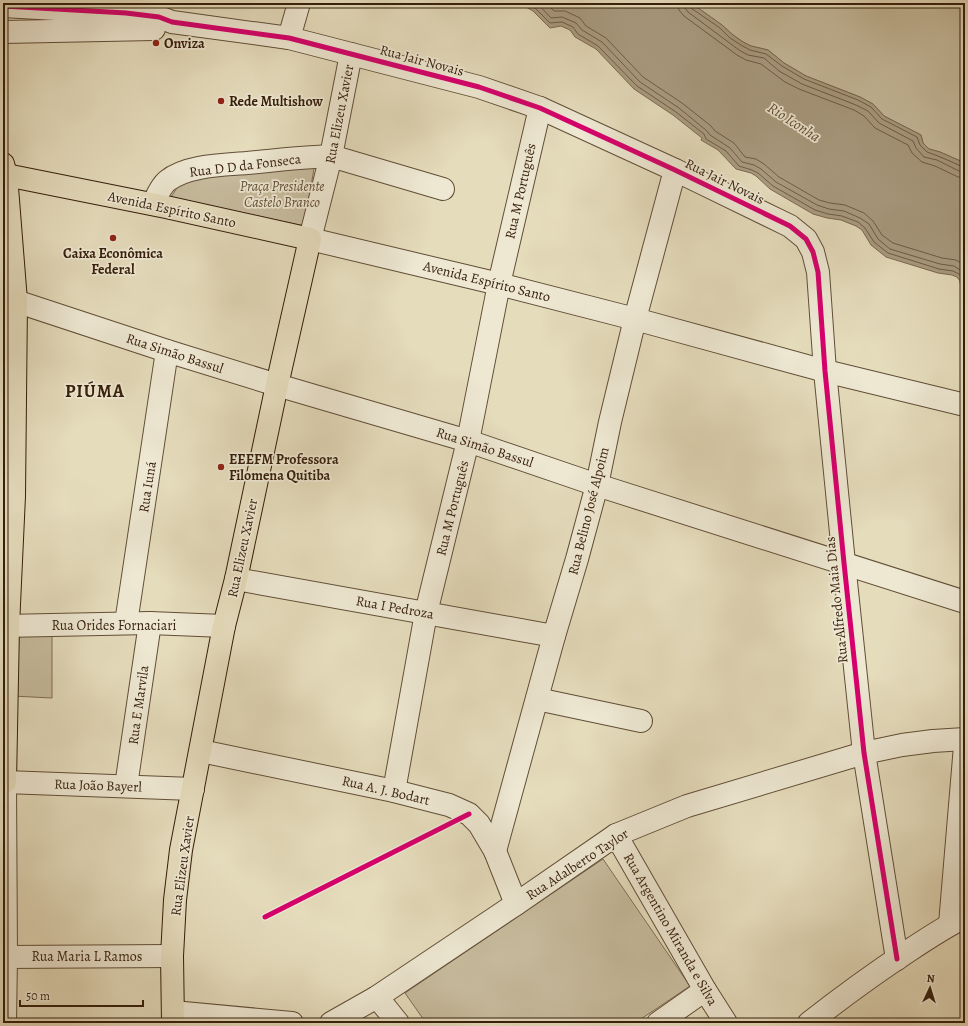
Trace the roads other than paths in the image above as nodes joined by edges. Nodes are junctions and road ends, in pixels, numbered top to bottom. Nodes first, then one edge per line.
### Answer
1 (299, 3) edge
2 (3, 6) edge
3 (126, 21) junction
4 (3, 32) edge
5 (289, 38) junction
6 (350, 54) junction
7 (540, 108) junction
8 (331, 156) junction
9 (4, 170) edge
10 (675, 170) junction
11 (443, 189) dead end
12 (153, 204) junction
13 (310, 239) junction
14 (806, 239) joint
15 (499, 284) junction
16 (10, 299) edge
17 (635, 318) junction
18 (167, 352) junction
19 (825, 371) junction
20 (277, 385) junction
21 (965, 405) edge
22 (468, 441) junction
23 (597, 485) junction
24 (8, 495) edge
25 (844, 563) junction
26 (236, 579) junction
27 (965, 602) edge
28 (426, 613) junction
29 (126, 623) junction
30 (150, 623) junction
31 (5, 626) edge
32 (224, 626) junction
33 (554, 636) junction
34 (537, 699) junction
35 (641, 721) dead end
36 (965, 739) edge
37 (965, 746) edge
38 (201, 751) junction
39 (864, 753) junction
40 (4, 782) edge
41 (126, 786) junction
42 (193, 789) junction
43 (394, 791) junction
44 (616, 835) junction
45 (495, 852) junction
46 (516, 904) junction
47 (957, 921) edge
48 (172, 956) junction
49 (5, 957) edge
50 (897, 959) junction
51 (705, 990) junction
52 (377, 997) junction
53 (173, 1017) edge
54 (5, 1023) edge
55 (292, 1023) edge
56 (331, 1023) edge
57 (398, 1023) edge
58 (658, 1023) edge
59 (726, 1023) edge
60 (809, 1023) edge

1 - 5 street
2 - 3 street, Rua Jair Novais
3 - 4 street
3 - 5 street, Rua Jair Novais
5 - 6 street, Rua Jair Novais
6 - 7 street, Rua Jair Novais
6 - 8 street, Rua Elizeu Xavier
7 - 10 street, Rua Jair Novais
7 - 15 street, Rua M Português
8 - 11 street, Rua D D da Fonseca
8 - 12 street, Rua D D da Fonseca
8 - 13 street, Rua Elizeu Xavier
9 - 12 main road, Avenida Espírito Santo
9 - 16 main road
10 - 14 street, Rua Jair Novais
10 - 17 street, Rua Belino José Alpoim
12 - 13 main road, Avenida Espírito Santo
13 - 15 street, Avenida Espírito Santo
13 - 20 main road, Rua Elizeu Xavier
14 - 19 street, Rua Alfredo Maia Dias
15 - 17 street, Avenida Espírito Santo
15 - 22 street, Rua M Português
16 - 18 street, Rua Simão Bassul
16 - 24 main road
17 - 19 street, Avenida Espírito Santo
17 - 23 street, Rua Belino José Alpoim
18 - 20 street, Rua Simão Bassul
18 - 29 street, Rua Iuná
19 - 21 street, Avenida Espírito Santo
19 - 25 street, Rua Alfredo Maia Dias
20 - 22 street, Rua Simão Bassul
20 - 26 main road, Rua Elizeu Xavier
22 - 23 street, Rua Simão Bassul
22 - 28 street, Rua M Português
23 - 25 street, Rua Simão Bassul
23 - 33 street, Rua Belino José Alpoim
24 - 31 main road
25 - 27 street, Rua Simão Bassul
25 - 39 street, Rua Alfredo Maia Dias
26 - 28 street, Rua I Pedroza
26 - 32 main road, Rua Elizeu Xavier
28 - 33 street, Rua I Pedroza
28 - 43 street, Rua M Português
29 - 30 street, Rua Orides Fornaciari
29 - 31 street, Rua Orides Fornaciari
30 - 32 street, Rua Orides Fornaciari
30 - 41 street, Rua E Marvila
31 - 40 main road
32 - 38 main road, Rua Elizeu Xavier
33 - 34 street, Rua Belino José Alpoim
34 - 35 street
34 - 45 street, Rua Belino José Alpoim
36 - 39 street, Rua Adalberto Taylor
37 - 47 street
38 - 42 main road, Rua Elizeu Xavier
38 - 43 street, Rua A. J. Bodart
39 - 44 street, Rua Adalberto Taylor
39 - 50 street, Rua Alfredo Maia Dias
40 - 41 street, Rua João Bayerl
40 - 49 street
41 - 42 street, Rua João Bayerl
42 - 48 main road, Rua Elizeu Xavier
43 - 45 street, Rua A. J. Bodart
44 - 46 street, Rua Adalberto Taylor
44 - 51 street, Rua Argentino Miranda e Silva
45 - 46 street, Rua A. J. Bodart
46 - 52 street, Rua Adalberto Taylor
47 - 50 street
48 - 49 street, Rua Maria L Ramos
48 - 53 main road, Rua Elizeu Xavier
49 - 54 street
50 - 60 street
51 - 58 street
51 - 59 street, Rua Argentino Miranda e Silva
52 - 56 street, Rua Adalberto Taylor
52 - 57 street
53 - 55 street

